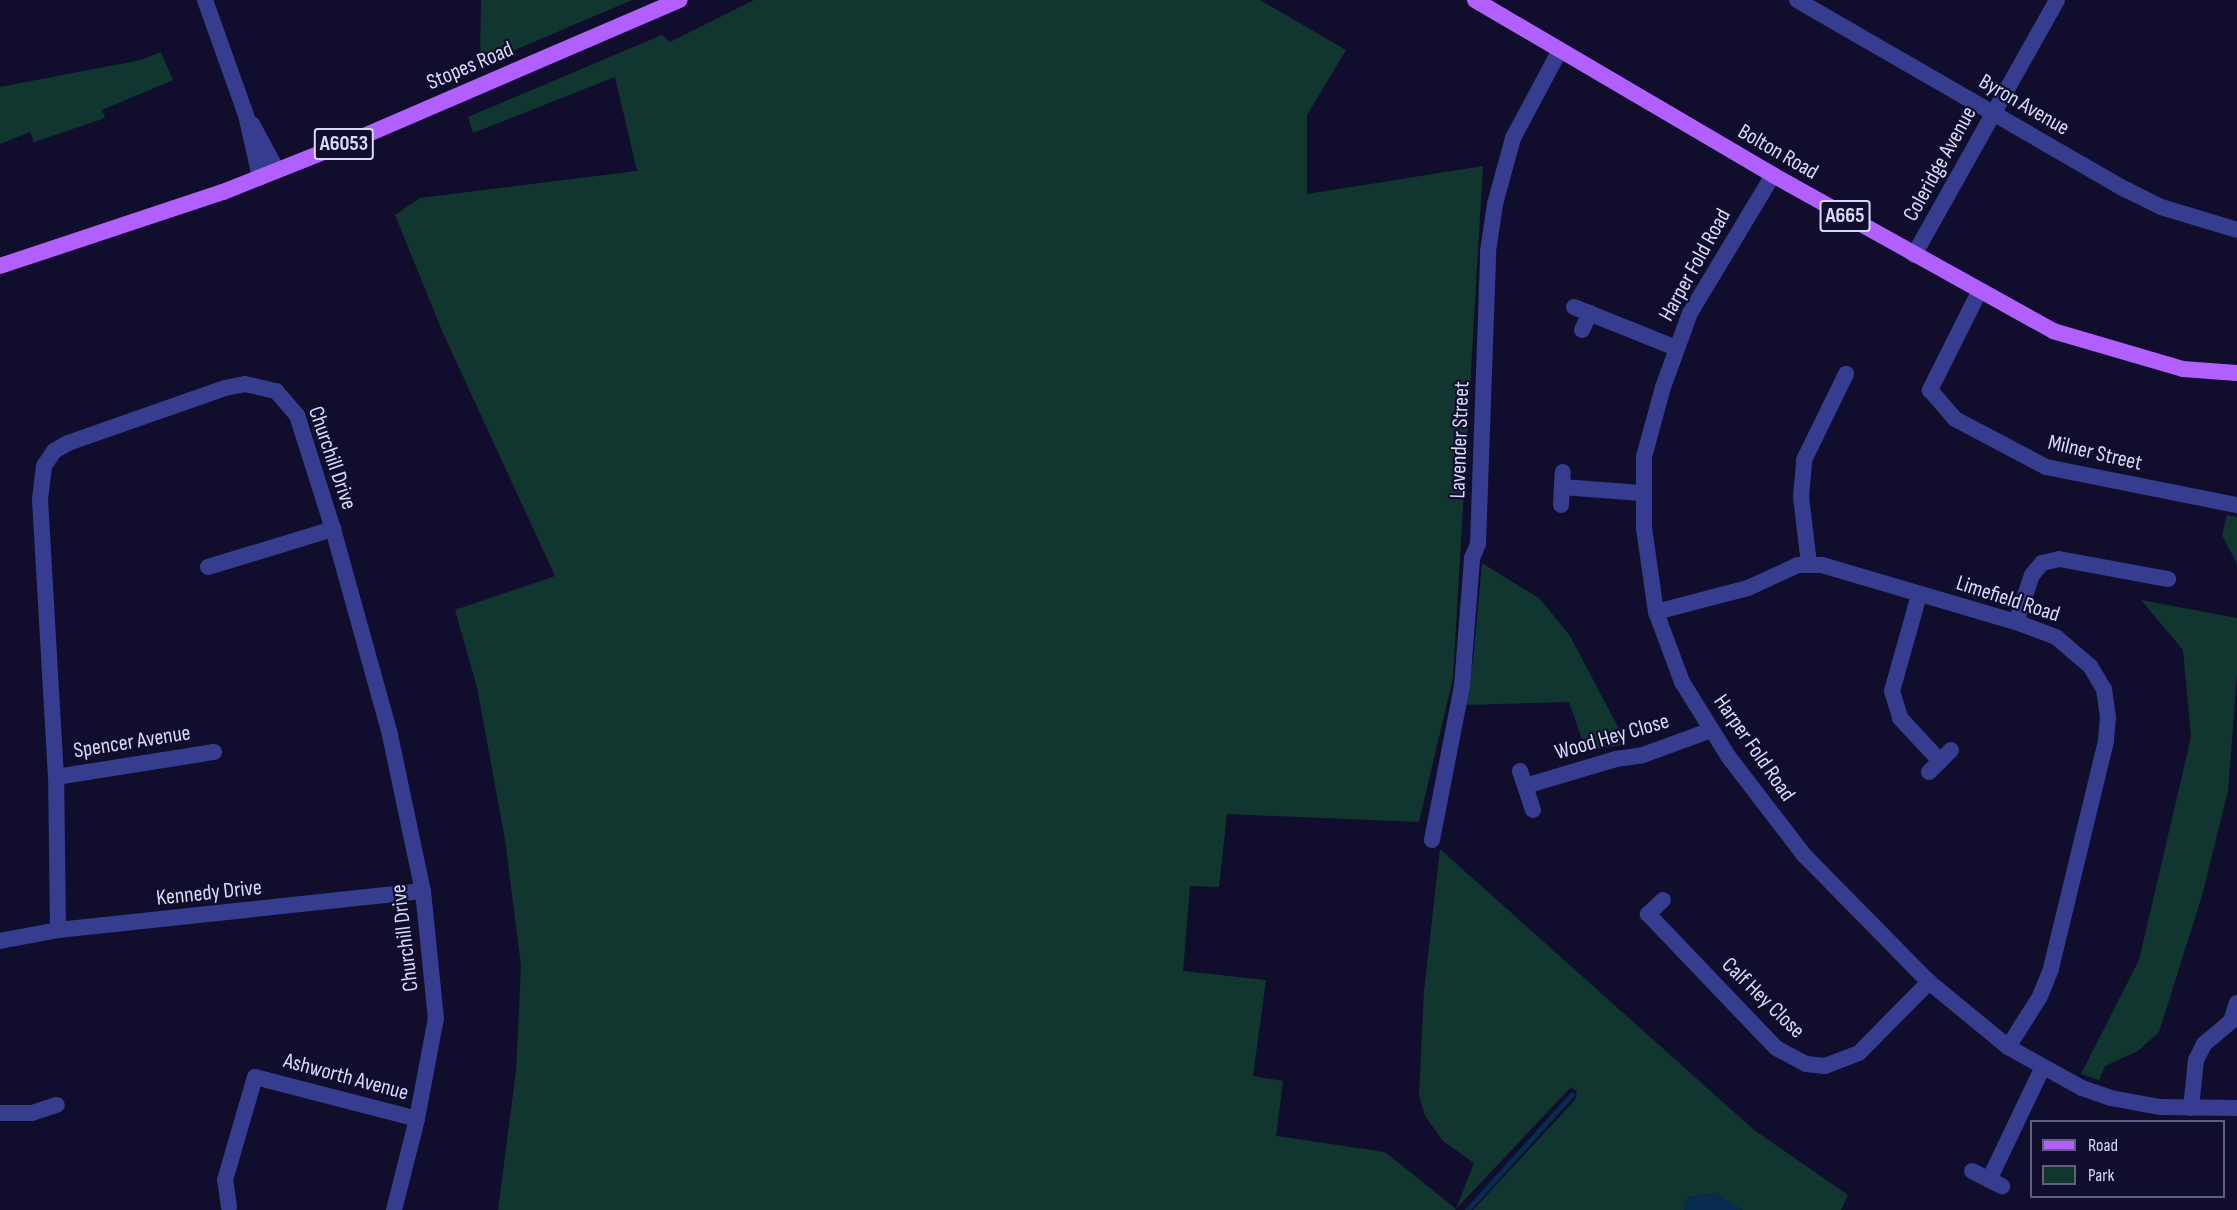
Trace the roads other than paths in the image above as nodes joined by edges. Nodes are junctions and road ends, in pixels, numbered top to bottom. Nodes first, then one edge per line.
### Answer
1 (205, 0) edge
2 (680, 0) edge
3 (1475, 0) edge
4 (1797, 0) edge
5 (2057, 0) edge
6 (1559, 52) junction
7 (1994, 114) junction
8 (246, 116) junction
9 (277, 170) junction
10 (1773, 175) junction
11 (260, 177) junction
12 (2237, 230) edge
13 (1914, 255) junction
14 (0, 267) edge
15 (1979, 292) junction
16 (1582, 330) dead end
17 (1676, 348) junction
18 (2237, 373) edge
19 (1837, 381) dead end
20 (1641, 493) junction
21 (1561, 505) dead end
22 (2237, 505) edge
23 (333, 529) junction
24 (1809, 564) junction
25 (208, 567) dead end
26 (2156, 582) dead end
27 (1919, 594) junction
28 (1656, 612) junction
29 (2016, 622) junction
30 (1711, 730) junction
31 (214, 752) dead end
32 (1940, 761) dead end
33 (56, 777) junction
34 (1533, 810) dead end
35 (1432, 840) dead end
36 (423, 891) junction
37 (1663, 900) dead end
38 (58, 930) junction
39 (0, 940) edge
40 (1929, 982) junction
41 (2237, 1003) edge
42 (2008, 1047) junction
43 (2043, 1067) junction
44 (57, 1105) dead end
45 (2191, 1108) junction
46 (2237, 1108) edge
47 (0, 1113) edge
48 (417, 1119) junction
49 (1972, 1171) dead end
50 (229, 1207) dead end
51 (394, 1210) edge

1 - 8 street
2 - 9 main road, Stopes Road / A6053
3 - 6 main road, Bolton Road / A665
4 - 7 street, Byron Avenue
5 - 7 street, Coleridge Avenue
6 - 10 main road, Bolton Road / A665
6 - 35 street, Lavender Street
7 - 12 street, Byron Avenue
7 - 13 street, Coleridge Avenue
8 - 9 street
8 - 11 street
9 - 11 main road, Stopes Road / A6053
10 - 13 main road, Bolton Road / A665
10 - 17 street, Harper Fold Road
11 - 14 main road, Stopes Road / A6053
13 - 15 main road, Bolton Road / A665
15 - 18 main road, Bolton Road / A665
15 - 22 street, Milner Street
16 - 17 street
17 - 20 street, Harper Fold Road
19 - 24 street
20 - 21 street
20 - 28 street, Harper Fold Road
23 - 25 street
23 - 33 street, Churchill Drive
23 - 36 street, Churchill Drive
24 - 27 street, Limefield Road
24 - 28 street, Limefield Road
26 - 29 street
27 - 29 street, Limefield Road
27 - 32 street
28 - 30 street, Harper Fold Road
29 - 42 street, Limefield Road
30 - 34 street, Wood Hey Close
30 - 40 street, Harper Fold Road
31 - 33 street, Spencer Avenue
33 - 38 street, Churchill Drive
36 - 38 street, Kennedy Drive
36 - 48 street, Churchill Drive
37 - 40 street, Calf Hey Close
38 - 39 street, Kennedy Drive
40 - 42 street, Harper Fold Road
41 - 45 street
42 - 43 street, Harper Fold Road
43 - 45 street, Harper Fold Road
43 - 49 street
44 - 47 street
45 - 46 street, Harper Fold Road
48 - 50 street, Ashworth Avenue
48 - 51 street, Churchill Drive

